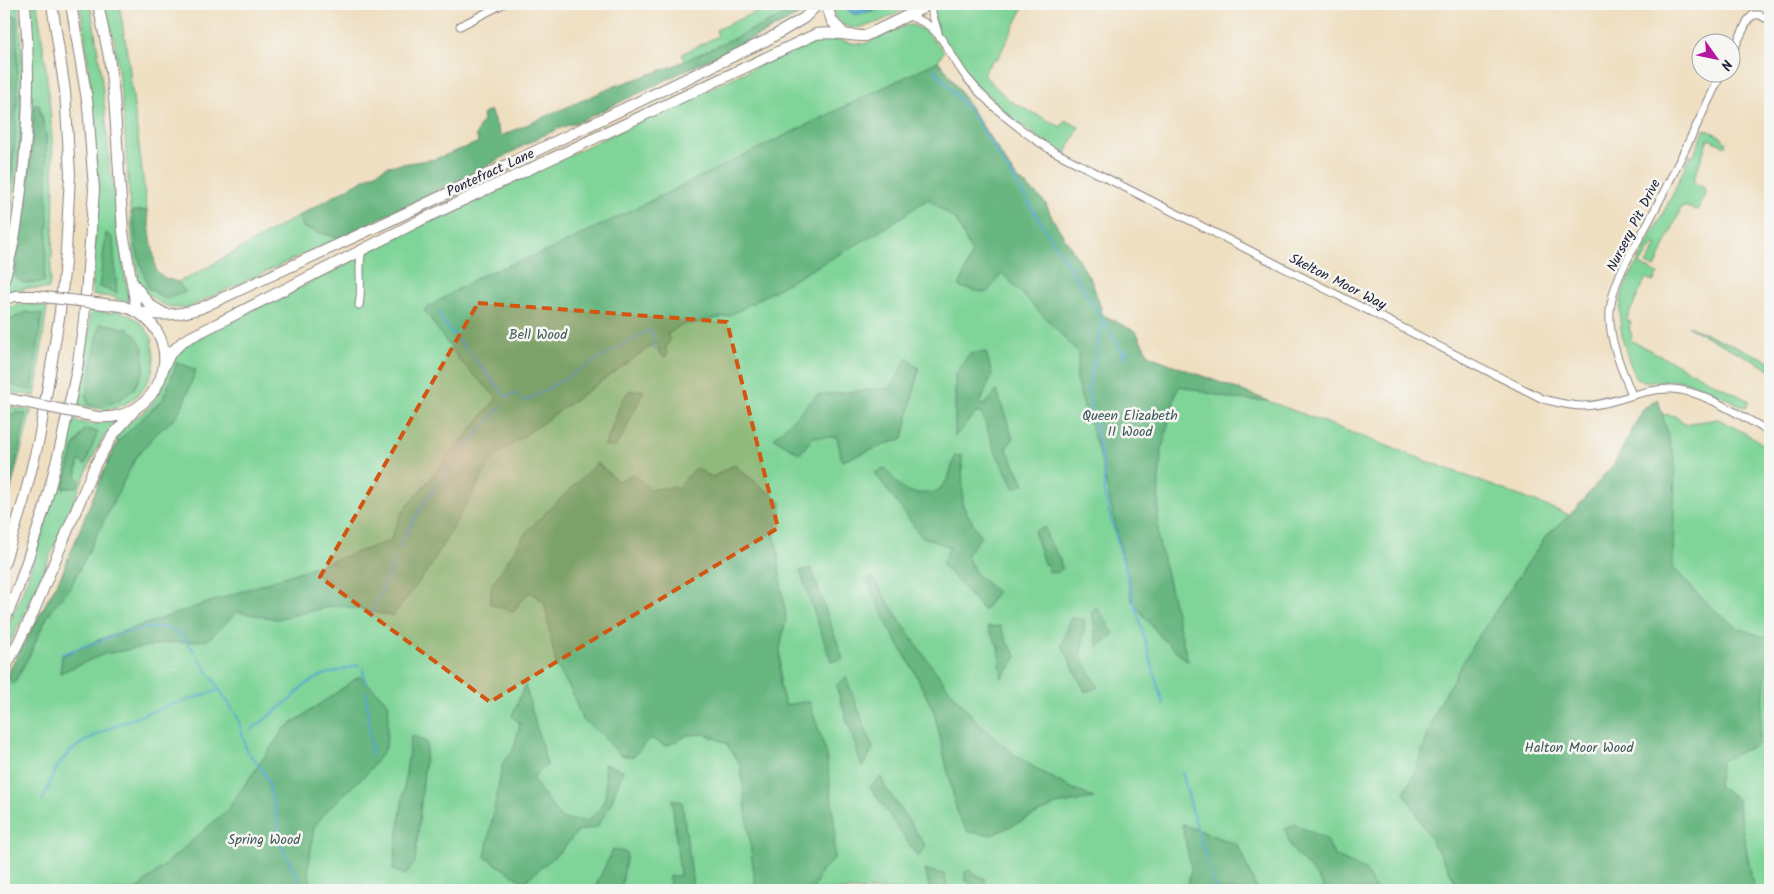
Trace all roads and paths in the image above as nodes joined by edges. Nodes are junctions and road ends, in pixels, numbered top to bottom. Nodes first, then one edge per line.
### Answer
1 (25, 4) edge
2 (52, 4) edge
3 (71, 4) edge
4 (98, 4) edge
5 (503, 4) edge
6 (818, 4) edge
7 (826, 4) edge
8 (930, 4) edge
9 (907, 15) junction
10 (1769, 20) edge
11 (460, 26) dead end
12 (1742, 32) edge
13 (844, 34) junction
14 (939, 36) junction
15 (1717, 82) edge
16 (362, 250) junction
17 (344, 258) junction
18 (359, 272) junction
19 (130, 278) junction
20 (4, 280) edge
21 (4, 299) edge
22 (359, 305) dead end
23 (137, 312) junction
24 (168, 316) junction
25 (164, 367) junction
26 (1632, 395) junction
27 (6, 398) edge
28 (134, 411) junction
29 (1770, 432) edge
30 (4, 564) edge
31 (4, 622) edge
32 (4, 671) edge

1 - 20 highway
2 - 30 highway
3 - 31 highway
4 - 19 highway
5 - 11 street
6 - 24 highway, Pontefract Lane
7 - 13 highway
8 - 9 highway, Pontefract Lane
8 - 14 street, Skelton Moor Way
9 - 13 highway, Pontefract Lane
9 - 14 street, Skelton Moor Way
10 - 12 street
13 - 16 highway, Pontefract Lane
14 - 26 street, Skelton Moor Way
15 - 26 street, Nursery Pit Drive
16 - 17 highway, Pontefract Lane
16 - 18 street
17 - 18 street
17 - 25 highway, Pontefract Lane
18 - 22 street
19 - 23 highway
19 - 24 highway
21 - 23 highway, bridge
23 - 24 highway, Pontefract Lane
23 - 25 highway
25 - 28 highway, Pontefract Lane
26 - 29 street, Skelton Moor Way
27 - 28 highway, bridge
28 - 32 highway, Pontefract Lane

